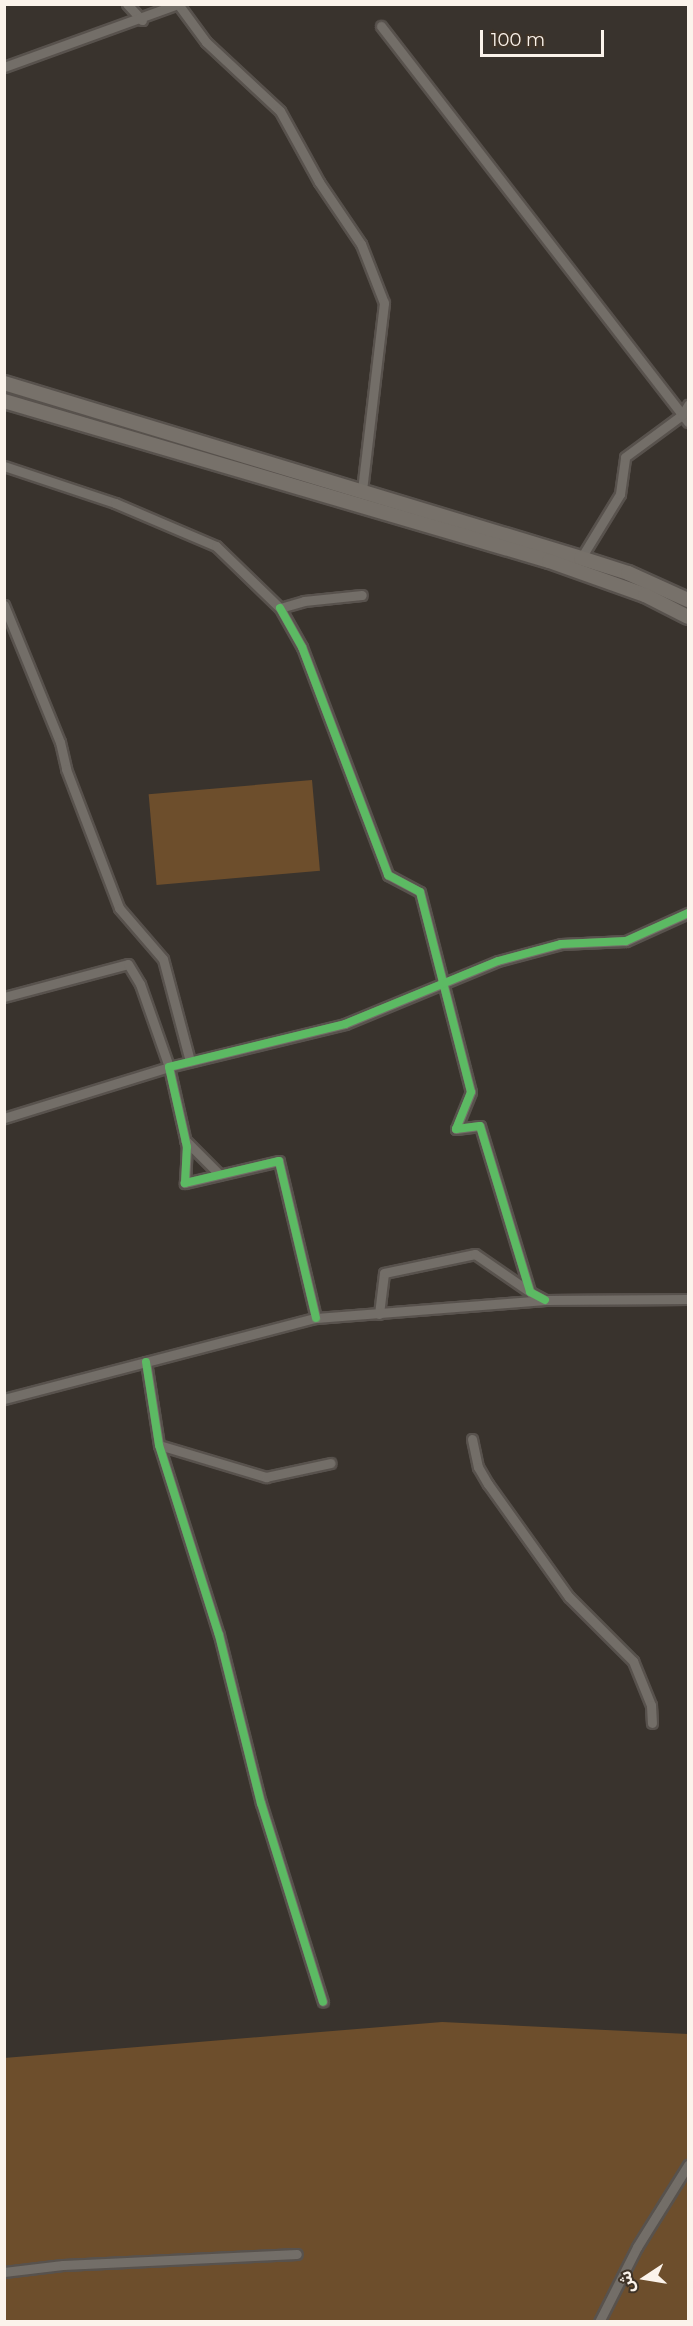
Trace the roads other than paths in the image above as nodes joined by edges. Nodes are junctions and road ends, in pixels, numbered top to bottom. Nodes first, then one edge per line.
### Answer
1 (127, 4) edge
2 (178, 4) edge
3 (142, 20) junction
4 (381, 26) dead end
5 (4, 67) edge
6 (4, 383) edge
7 (4, 401) edge
8 (688, 405) edge
9 (685, 418) edge
10 (236, 452) junction
11 (278, 465) junction
12 (4, 466) edge
13 (233, 469) junction
14 (274, 482) junction
15 (368, 491) junction
16 (370, 510) junction
17 (581, 558) junction
18 (362, 595) dead end
19 (688, 600) edge
20 (4, 605) edge
21 (280, 608) junction
22 (688, 617) edge
23 (688, 913) edge
24 (444, 981) junction
25 (4, 997) edge
26 (190, 1061) junction
27 (169, 1067) junction
28 (4, 1118) edge
29 (185, 1140) junction
30 (220, 1175) junction
31 (530, 1292) junction
32 (688, 1299) edge
33 (545, 1300) junction
34 (379, 1314) junction
35 (316, 1318) junction
36 (146, 1362) junction
37 (4, 1400) edge
38 (472, 1439) dead end
39 (159, 1445) junction
40 (332, 1463) dead end
41 (652, 1723) dead end
42 (323, 2002) dead end
43 (688, 2165) edge
44 (297, 2254) dead end
45 (4, 2272) edge
46 (599, 2322) edge

1 - 3 street
2 - 3 street
2 - 15 street
3 - 5 street
4 - 9 street
6 - 10 main road
7 - 13 main road
8 - 9 street
9 - 17 street
10 - 11 main road
10 - 13 main road
11 - 14 main road
11 - 15 main road
12 - 21 street
13 - 14 main road
14 - 16 main road
15 - 16 main road
15 - 17 main road
16 - 22 main road
17 - 19 main road
18 - 21 street
20 - 26 street
21 - 24 street
23 - 24 street
24 - 26 street
24 - 31 street
25 - 27 street
26 - 27 street
27 - 28 street
27 - 29 street
29 - 30 street
29 - 30 street
30 - 35 street
31 - 33 street
31 - 34 street
32 - 33 street
33 - 34 street
34 - 35 street
35 - 36 street
36 - 37 street
36 - 39 street
38 - 41 street
39 - 40 street
39 - 42 street
43 - 46 street
44 - 45 street

